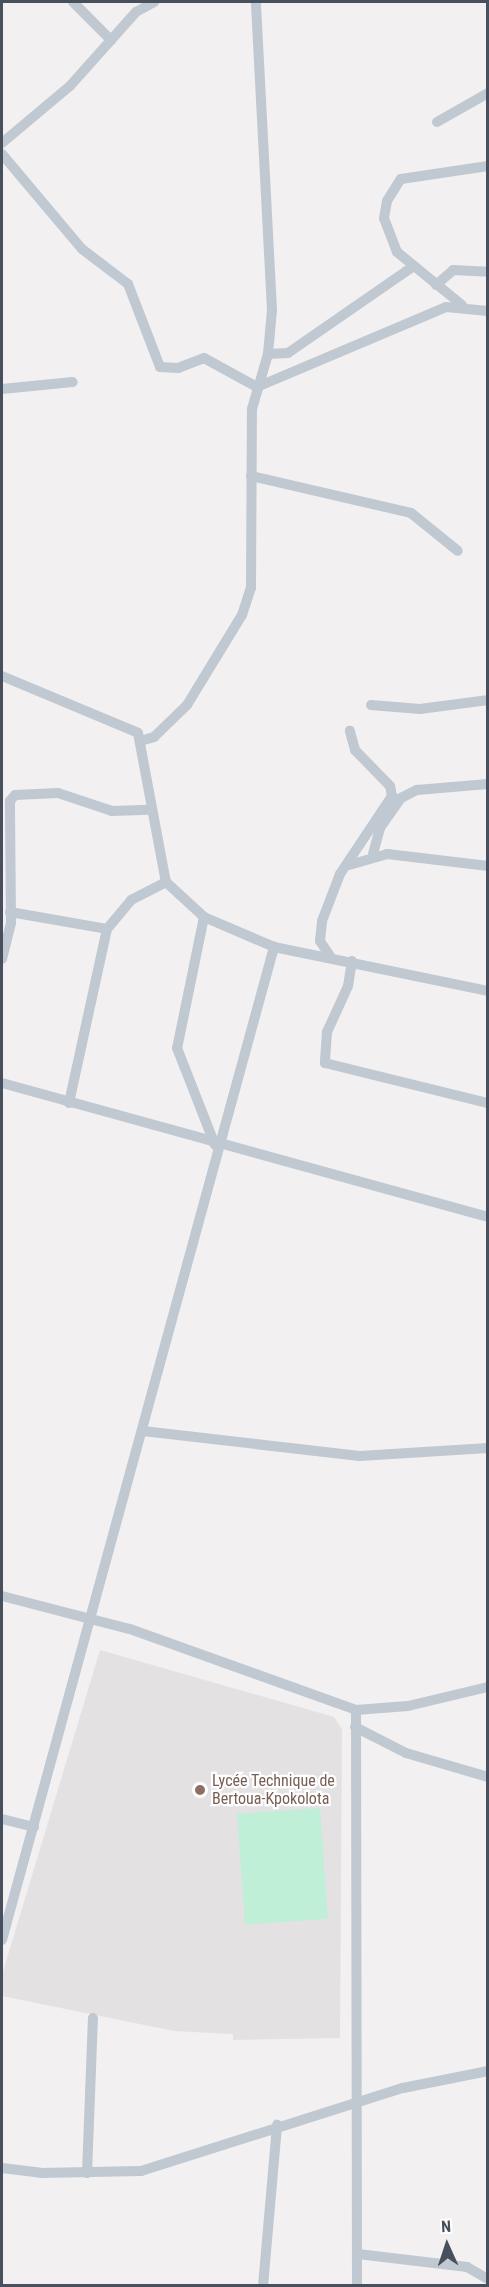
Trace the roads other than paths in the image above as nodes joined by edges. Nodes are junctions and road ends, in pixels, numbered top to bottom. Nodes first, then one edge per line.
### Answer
1 (74, 2) edge
2 (154, 2) edge
3 (256, 2) edge
4 (111, 40) junction
5 (488, 93) edge
6 (436, 122) dead end
7 (2, 142) edge
8 (2, 154) edge
9 (484, 169) edge
10 (412, 267) junction
11 (488, 272) edge
12 (436, 285) junction
13 (462, 305) junction
14 (488, 311) edge
15 (268, 354) junction
16 (73, 382) dead end
17 (257, 387) junction
18 (2, 389) edge
19 (250, 476) junction
20 (458, 551) dead end
21 (2, 676) edge
22 (488, 700) edge
23 (371, 705) dead end
24 (350, 730) dead end
25 (140, 741) junction
26 (488, 784) edge
27 (149, 810) junction
28 (373, 854) junction
29 (488, 866) edge
30 (344, 868) junction
31 (166, 882) junction
32 (9, 912) junction
33 (204, 917) junction
34 (107, 929) junction
35 (274, 946) junction
36 (331, 957) junction
37 (2, 959) edge
38 (352, 961) junction
39 (488, 991) edge
40 (2, 1083) edge
41 (69, 1102) junction
42 (488, 1103) edge
43 (218, 1146) junction
44 (488, 1216) edge
45 (143, 1431) junction
46 (488, 1448) edge
47 (2, 1596) edge
48 (93, 1618) junction
49 (488, 1688) edge
50 (356, 1710) junction
51 (355, 1728) junction
52 (488, 1777) edge
53 (2, 1819) edge
54 (34, 1827) junction
55 (2, 1940) edge
56 (93, 2018) dead end
57 (488, 2071) edge
58 (355, 2104) junction
59 (277, 2125) junction
60 (2, 2168) edge
61 (87, 2173) junction
62 (358, 2254) junction
63 (488, 2279) edge
64 (263, 2286) edge
65 (357, 2286) edge

1 - 4 street
2 - 4 street
3 - 15 street
4 - 7 street
5 - 6 street
8 - 17 street
9 - 10 street
10 - 12 street
10 - 15 street
11 - 12 street
12 - 13 street
13 - 14 street
13 - 17 street
15 - 17 street
16 - 18 street
17 - 19 street
19 - 20 street
19 - 25 street
21 - 25 street
22 - 23 street
24 - 30 street
25 - 27 street
26 - 28 street
27 - 31 street
27 - 32 street
28 - 29 street
28 - 30 street
30 - 36 street
31 - 33 street
31 - 34 street
32 - 34 street
32 - 37 street
33 - 35 street
33 - 43 street
34 - 41 street
35 - 36 street
35 - 43 street
36 - 38 street
38 - 39 street
38 - 42 street
40 - 41 street
41 - 43 street
43 - 44 street
43 - 45 street
45 - 46 street
45 - 48 street
47 - 48 street
48 - 50 street
48 - 54 street
49 - 50 street
50 - 51 street
51 - 52 street
51 - 58 street
53 - 54 street
54 - 55 street
56 - 61 street
57 - 58 street
58 - 59 street
58 - 62 street
59 - 61 street
59 - 64 street
60 - 61 street
62 - 63 street
62 - 65 street

